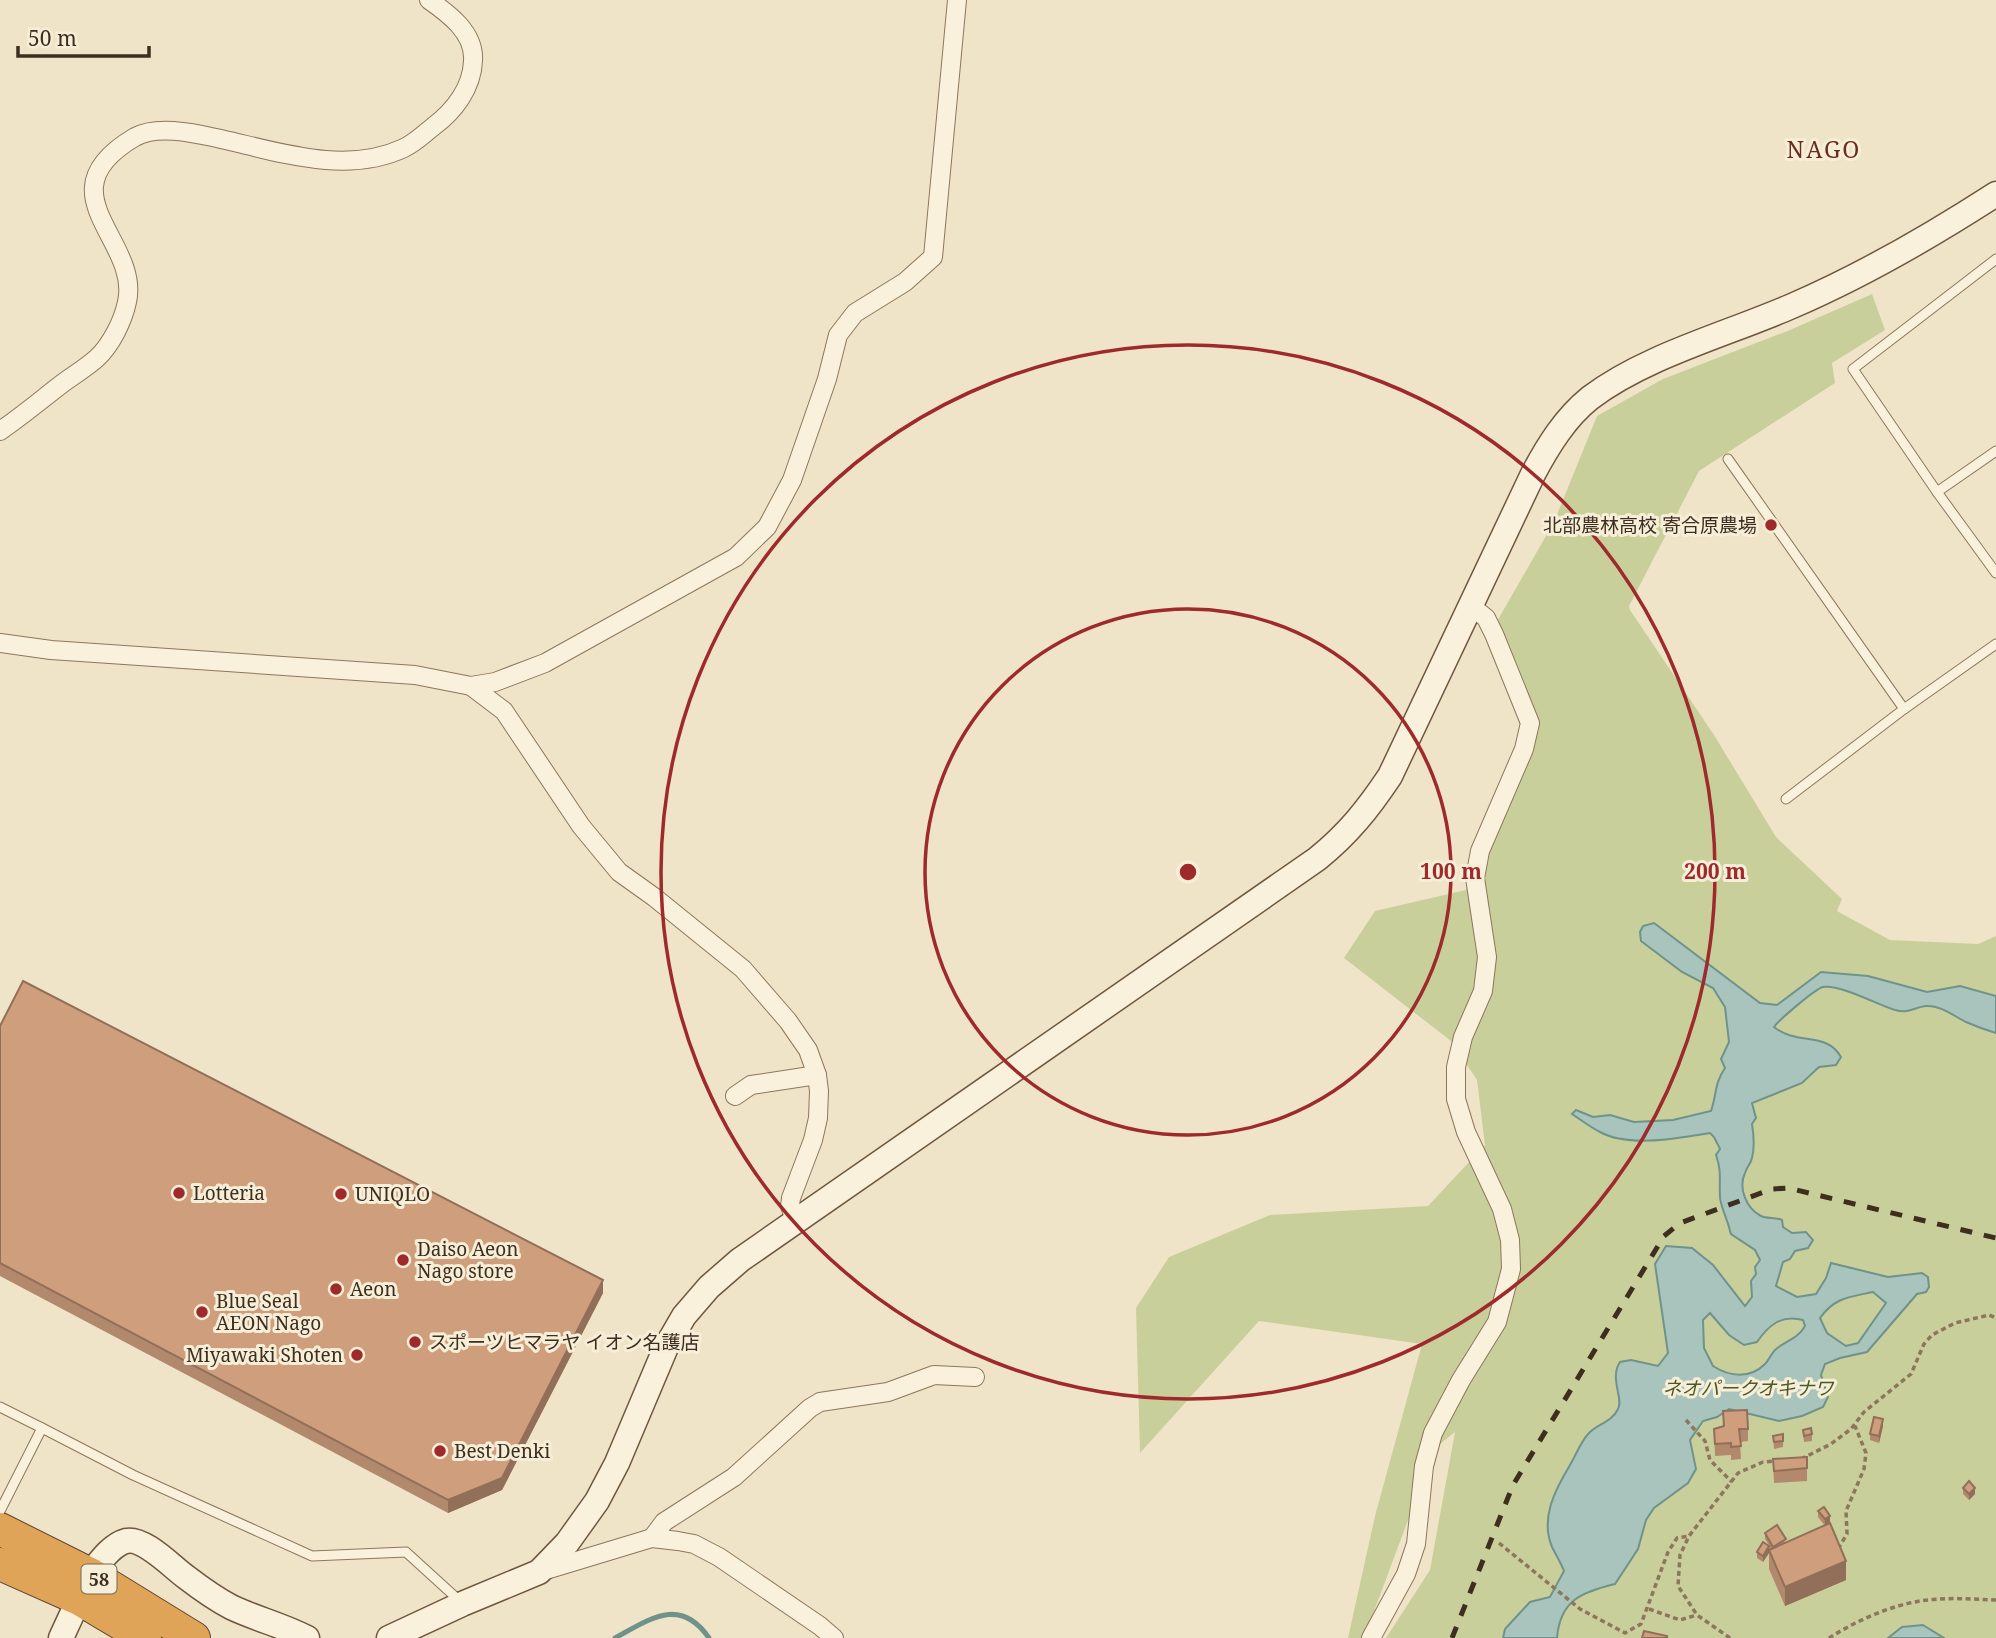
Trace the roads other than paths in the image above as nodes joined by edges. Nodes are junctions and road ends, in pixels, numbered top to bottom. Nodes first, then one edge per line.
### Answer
1 (429, 0) edge
2 (957, 0) edge
3 (1996, 194) edge
4 (1996, 259) edge
5 (0, 431) edge
6 (1996, 451) edge
7 (1728, 459) dead end
8 (1937, 492) junction
9 (1996, 573) edge
10 (1470, 604) junction
11 (0, 643) edge
12 (1996, 644) edge
13 (471, 686) junction
14 (1904, 709) junction
15 (1786, 799) dead end
16 (817, 1076) junction
17 (735, 1096) dead end
18 (795, 1220) junction
19 (975, 1377) dead end
20 (0, 1407) edge
21 (42, 1428) junction
22 (0, 1511) edge
23 (0, 1529) edge
24 (652, 1538) junction
25 (0, 1564) edge
26 (539, 1572) junction
27 (84, 1587) junction
28 (462, 1604) junction
29 (61, 1638) edge
30 (145, 1638) edge
31 (194, 1638) edge
32 (307, 1638) edge
33 (389, 1638) edge
34 (834, 1638) edge
35 (1371, 1638) edge

1 - 5 street
2 - 13 street
3 - 10 street
4 - 8 lane
6 - 8 lane
7 - 14 lane
8 - 9 lane
10 - 18 street
10 - 35 street
11 - 13 street
12 - 14 lane
13 - 16 street
14 - 15 lane
16 - 17 street
16 - 18 street
18 - 26 street
19 - 24 street
20 - 21 lane
21 - 22 lane
21 - 28 lane
23 - 27 highway, 58
24 - 26 street
24 - 34 street
25 - 27 highway, 58
26 - 28 street
27 - 29 street
27 - 30 highway, 58
27 - 31 highway, 58
27 - 32 street
28 - 33 street

